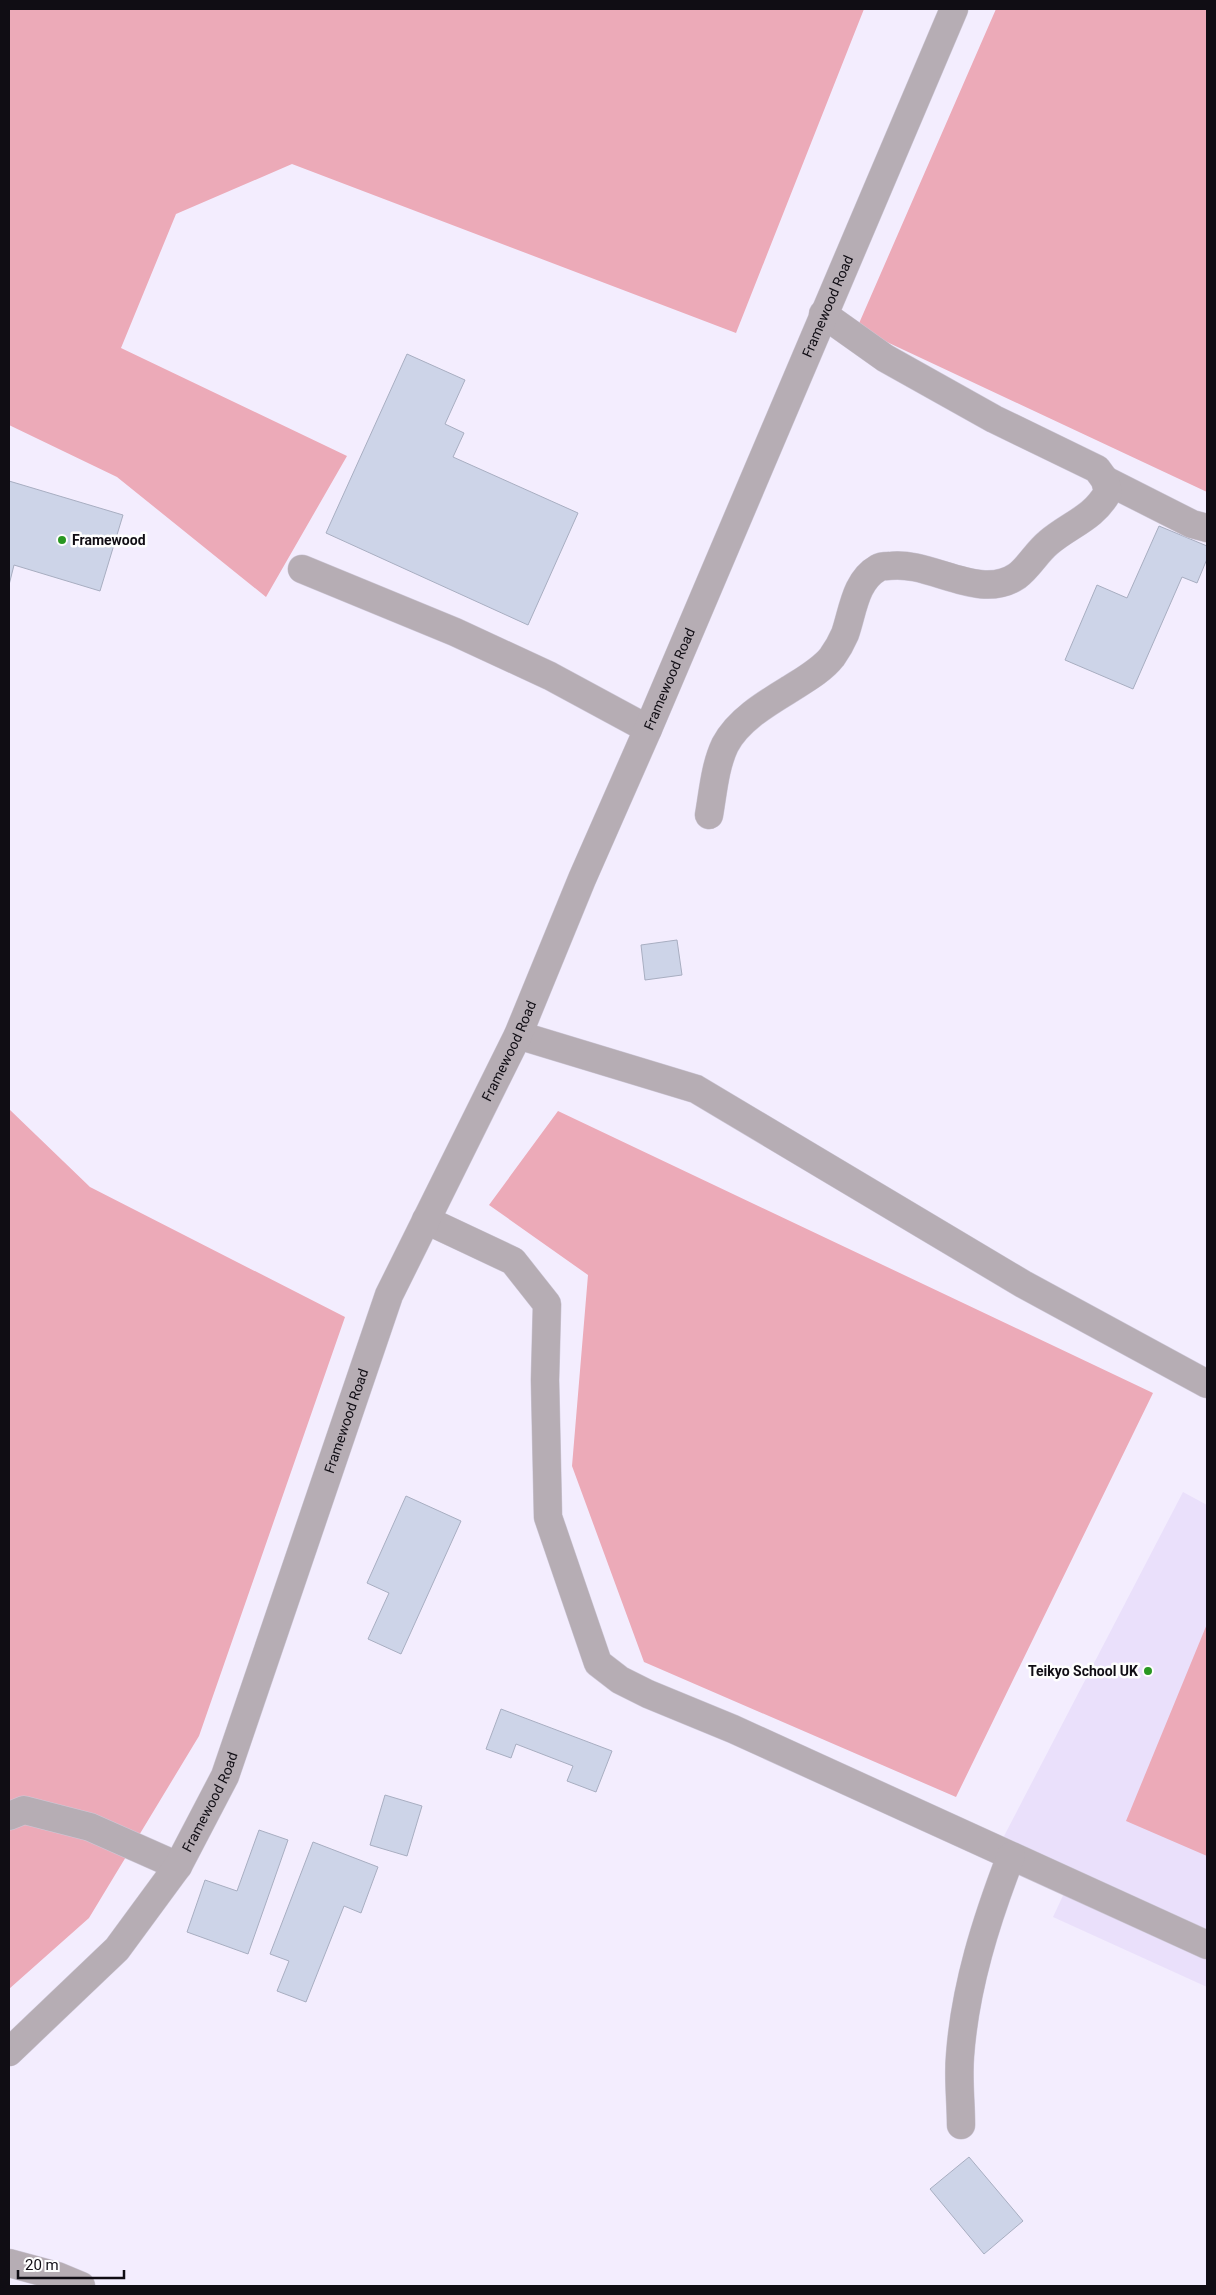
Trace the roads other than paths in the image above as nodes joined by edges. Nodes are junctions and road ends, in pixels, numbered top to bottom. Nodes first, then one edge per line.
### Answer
1 (954, 9) edge
2 (823, 314) junction
3 (1105, 480) junction
4 (1207, 528) edge
5 (302, 569) dead end
6 (648, 729) junction
7 (709, 815) dead end
8 (518, 1035) junction
9 (426, 1220) junction
10 (1207, 1384) edge
11 (9, 1816) edge
12 (1011, 1856) junction
13 (178, 1866) junction
14 (1207, 1945) edge
15 (9, 2052) edge
16 (961, 2125) dead end
17 (9, 2264) edge
18 (81, 2286) edge

1 - 2 street, Framewood Road
2 - 3 street
2 - 6 street, Framewood Road
3 - 4 street
3 - 7 street
5 - 6 street
6 - 8 street, Framewood Road
8 - 9 street, Framewood Road
8 - 10 street
9 - 12 street
9 - 13 street, Framewood Road
11 - 13 street
12 - 14 street
12 - 16 street
13 - 15 street, Framewood Road
17 - 18 street

